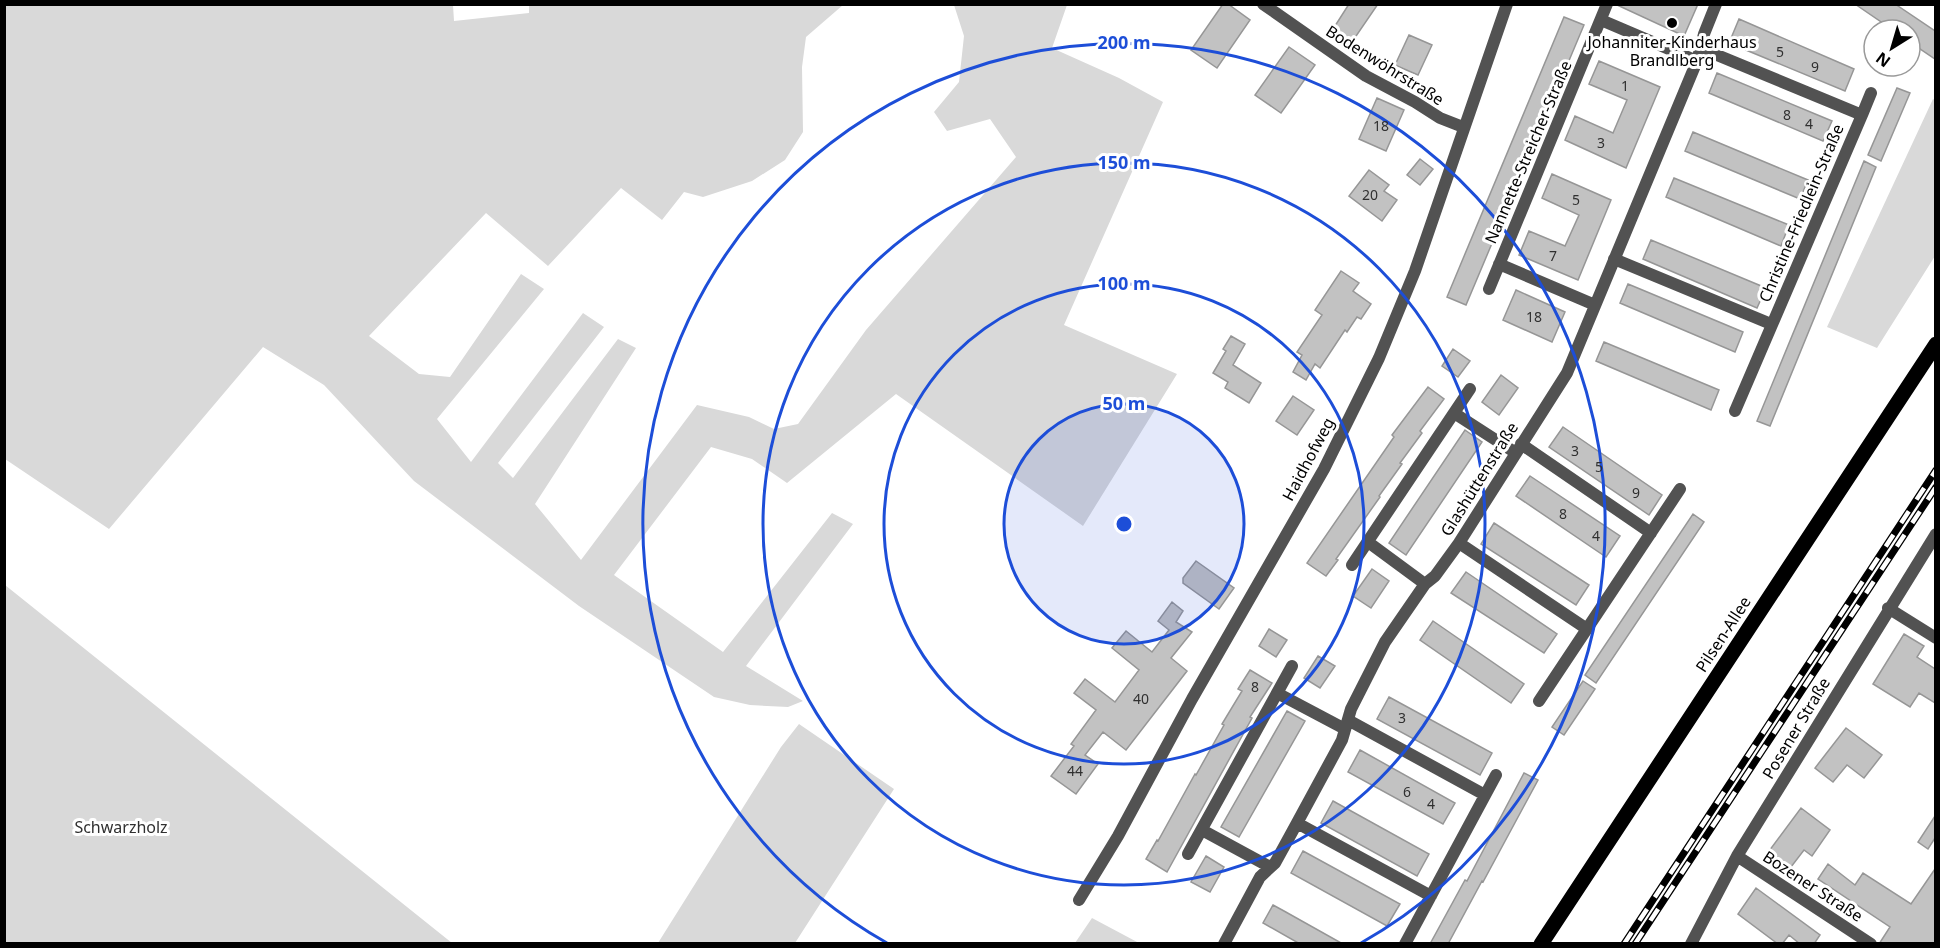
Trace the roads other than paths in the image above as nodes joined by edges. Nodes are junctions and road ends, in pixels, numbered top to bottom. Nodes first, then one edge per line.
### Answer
1 (1263, 4) edge
2 (1507, 4) edge
3 (1607, 4) edge
4 (1716, 4) edge
5 (1601, 20) junction
6 (1700, 48) junction
7 (1697, 61) junction
8 (1871, 93) dead end
9 (1862, 115) junction
10 (1463, 127) junction
11 (1614, 259) junction
12 (1499, 264) junction
13 (1489, 289) dead end
14 (1595, 305) junction
15 (1771, 324) junction
16 (1935, 344) edge
17 (1470, 389) dead end
18 (1735, 411) dead end
19 (1454, 413) junction
20 (1519, 448) junction
21 (1680, 489) dead end
22 (1651, 533) junction
23 (1935, 534) edge
24 (1368, 542) junction
25 (1458, 543) junction
26 (1352, 566) dead end
27 (1425, 584) junction
28 (1888, 608) junction
29 (1587, 629) junction
30 (1935, 638) edge
31 (1292, 666) dead end
32 (1277, 693) junction
33 (1539, 701) dead end
34 (1346, 725) junction
35 (1496, 775) dead end
36 (1485, 795) junction
37 (1297, 824) junction
38 (1202, 830) junction
39 (1188, 854) dead end
40 (1737, 856) junction
41 (1270, 867) junction
42 (1431, 896) junction
43 (1079, 900) dead end
44 (1224, 944) edge
45 (1405, 944) edge
46 (1541, 944) edge
47 (1691, 944) edge
48 (1871, 944) edge

1 - 10 street, Bodenwöhrstraße
2 - 10 street, Haidhofweg
3 - 5 street, Nannette-Streicher-Straße
4 - 6 street, Glashüttenstraße
5 - 7 street
5 - 12 street, Nannette-Streicher-Straße
6 - 7 street, Glashüttenstraße
6 - 9 street, Christine-Friedlein-Straße
7 - 11 street, Glashüttenstraße
8 - 9 street, Christine-Friedlein-Straße
9 - 15 street, Christine-Friedlein-Straße
10 - 43 street, Haidhofweg
11 - 14 street, Glashüttenstraße
11 - 15 street, Christine-Friedlein-Straße
12 - 13 street, Nannette-Streicher-Straße
12 - 14 street, Nannette-Streicher-Straße
14 - 20 street, Glashüttenstraße
15 - 18 street, Christine-Friedlein-Straße
16 - 46 main road, Pilsen-Allee
17 - 19 street
19 - 20 street
19 - 24 street
20 - 22 street
20 - 25 street, Glashüttenstraße
21 - 22 street
22 - 29 street
23 - 28 street, Posener Straße
24 - 26 street
24 - 27 street
25 - 27 street, Glashüttenstraße
25 - 29 street
27 - 34 street, Glashüttenstraße
28 - 30 street
28 - 40 street, Posener Straße
29 - 33 street
31 - 32 street
32 - 34 street
32 - 38 street
34 - 36 street
34 - 37 street, Glashüttenstraße
35 - 36 street
36 - 42 street
37 - 41 street, Glashüttenstraße
37 - 42 street
38 - 39 street
38 - 41 street
40 - 47 street, Posener Straße
40 - 48 street, Bozener Straße
41 - 44 street, Glashüttenstraße
42 - 45 street

